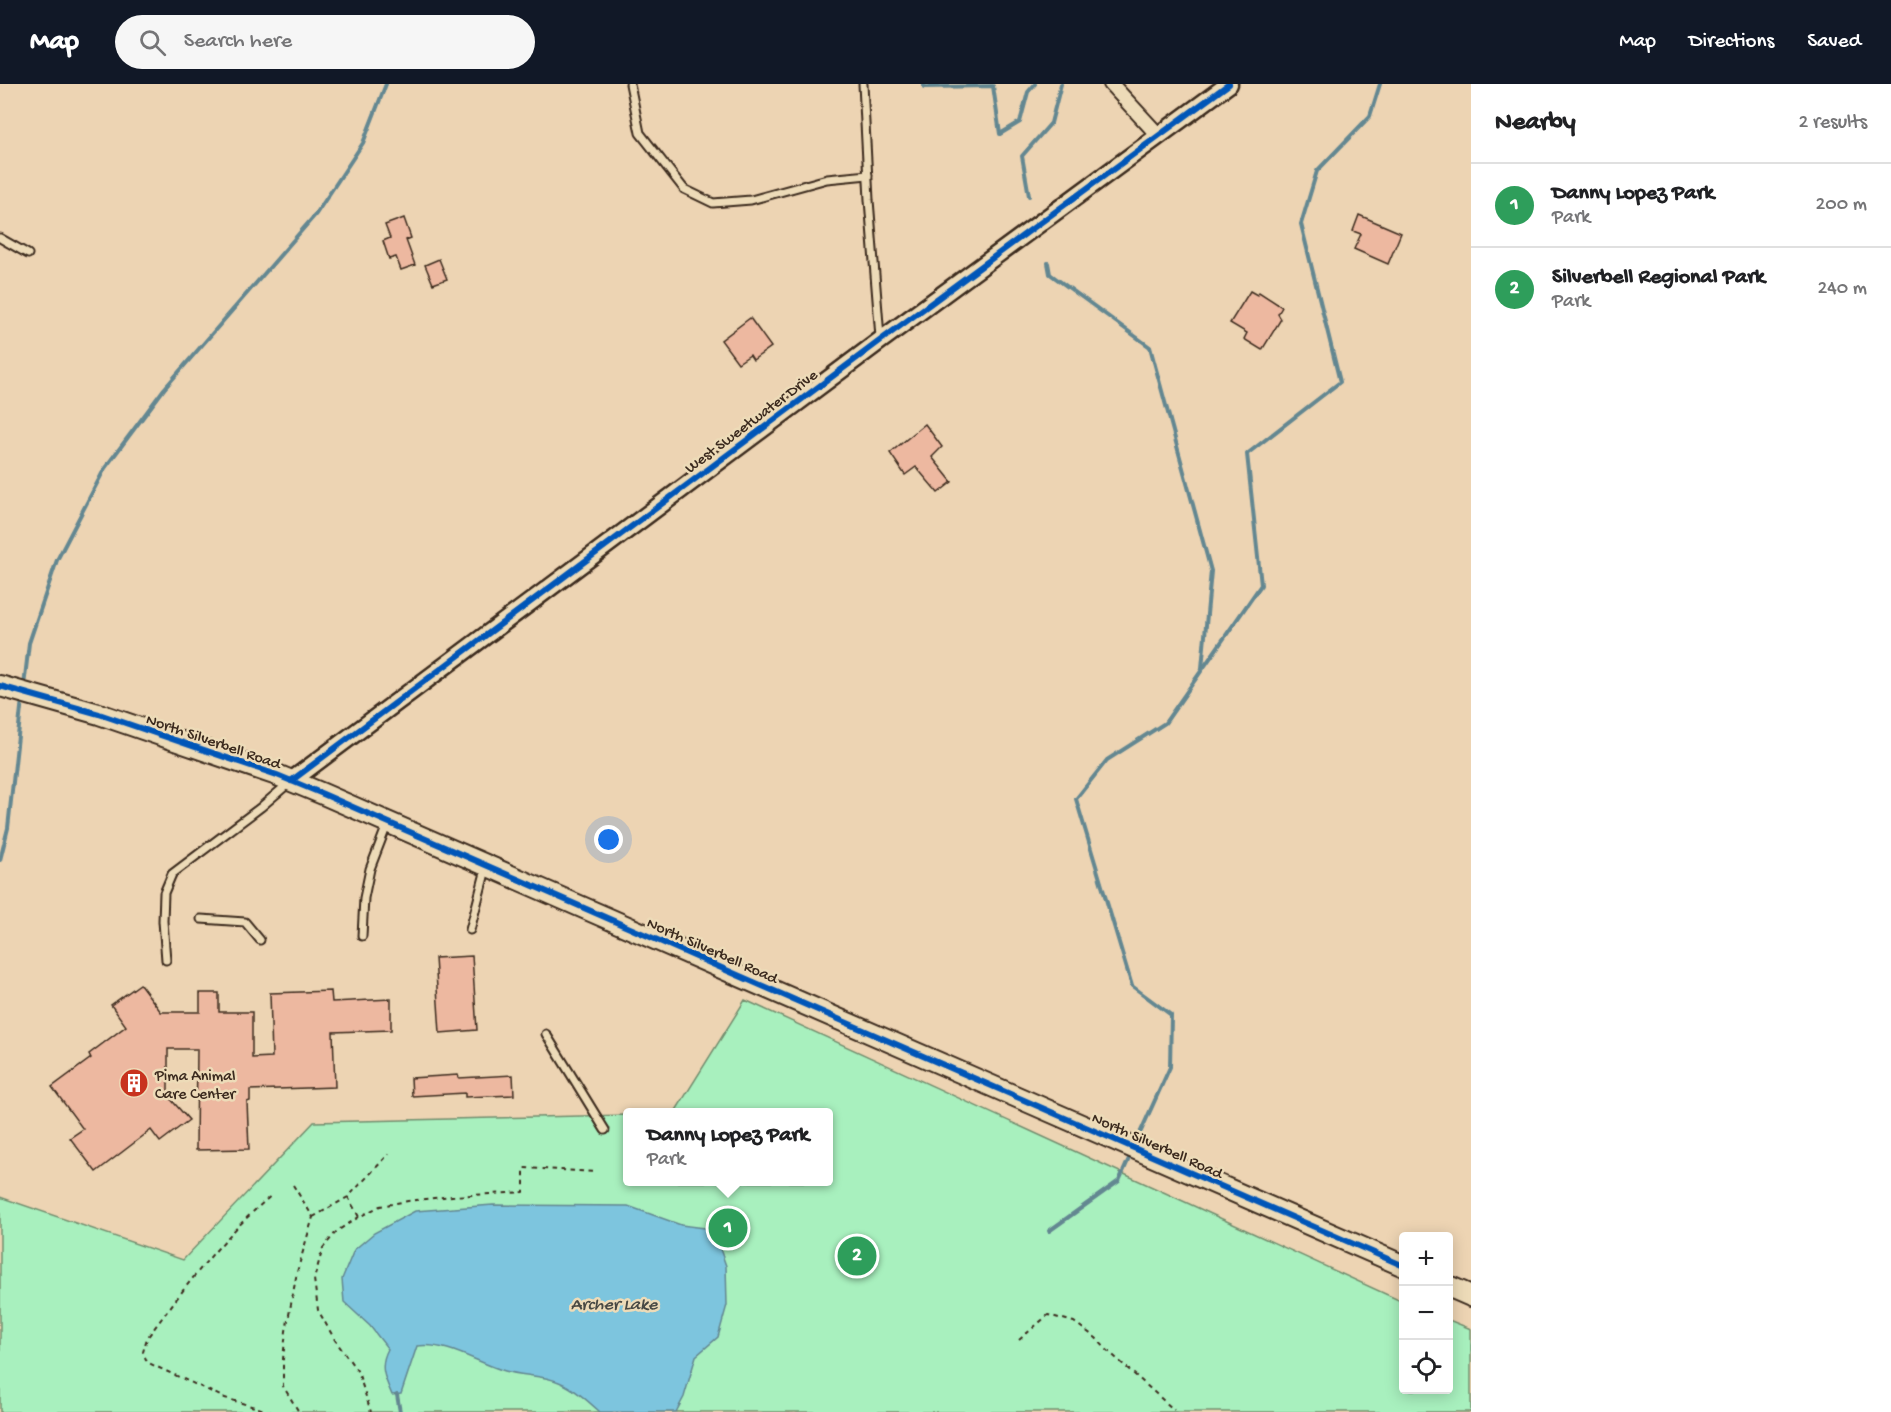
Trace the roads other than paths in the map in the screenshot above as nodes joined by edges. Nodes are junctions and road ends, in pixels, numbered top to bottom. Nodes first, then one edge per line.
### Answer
1 (630, 84) edge
2 (864, 84) edge
3 (1111, 84) edge
4 (1228, 84) edge
5 (1159, 136) junction
6 (868, 175) junction
7 (0, 238) edge
8 (28, 254) dead end
9 (881, 340) junction
10 (0, 686) edge
11 (291, 781) junction
12 (388, 823) junction
13 (487, 865) junction
14 (201, 919) dead end
15 (470, 930) dead end
16 (362, 936) dead end
17 (260, 940) dead end
18 (166, 960) dead end
19 (546, 1034) dead end
20 (605, 1130) dead end
21 (1399, 1264) edge
22 (1453, 1288) edge
23 (1471, 1296) edge

1 - 6 lane
2 - 6 lane
3 - 5 street
4 - 5 street, West Sweetwater Drive
5 - 9 street, West Sweetwater Drive
6 - 9 lane
7 - 8 lane
9 - 11 street, West Sweetwater Drive
10 - 11 main road, North Silverbell Road
11 - 12 main road, North Silverbell Road
11 - 18 lane
12 - 13 main road, North Silverbell Road
12 - 16 lane
13 - 15 lane
13 - 21 main road, North Silverbell Road
14 - 17 lane
19 - 20 lane
22 - 23 main road

